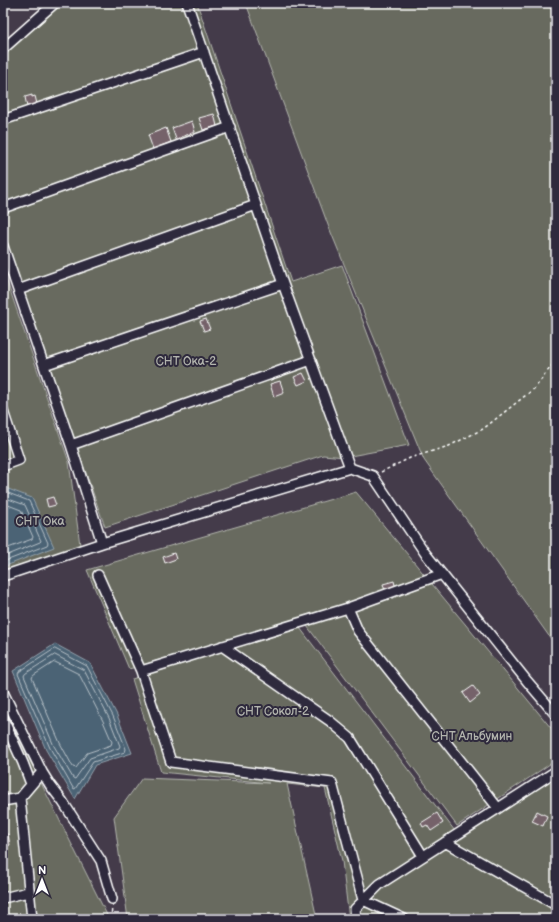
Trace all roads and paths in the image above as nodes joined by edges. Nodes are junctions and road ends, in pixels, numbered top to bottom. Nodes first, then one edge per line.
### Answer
1 (55, 3) edge
2 (188, 3) edge
3 (3, 49) edge
4 (204, 52) junction
5 (3, 120) edge
6 (230, 127) junction
7 (256, 205) junction
8 (3, 208) edge
9 (3, 246) edge
10 (283, 284) junction
11 (18, 290) junction
12 (311, 360) junction
13 (556, 360) edge
14 (44, 365) junction
15 (3, 411) edge
16 (71, 445) junction
17 (3, 466) edge
18 (350, 468) junction
19 (372, 476) junction
20 (102, 543) junction
21 (442, 574) junction
22 (98, 575) dead end
23 (3, 576) edge
24 (348, 608) junction
25 (222, 646) junction
26 (141, 671) junction
27 (3, 692) edge
28 (556, 715) edge
29 (3, 719) edge
30 (556, 771) edge
31 (42, 772) junction
32 (31, 784) junction
33 (20, 798) junction
34 (3, 801) edge
35 (498, 808) junction
36 (445, 842) junction
37 (423, 856) junction
38 (28, 892) junction
39 (3, 898) edge
40 (112, 899) joint
41 (363, 900) junction
42 (556, 905) edge
43 (32, 919) edge
44 (111, 919) edge
45 (356, 919) edge
46 (404, 919) edge

1 - 3 street
2 - 4 street
4 - 5 street
4 - 6 street
6 - 7 street
6 - 8 street
7 - 10 street
7 - 11 street
9 - 11 street
10 - 12 street
10 - 14 street
11 - 14 street
12 - 16 street
12 - 18 street
13 - 19 path
14 - 16 street
15 - 17 street
16 - 20 street
18 - 19 street
18 - 20 street
19 - 21 street
20 - 23 street
21 - 24 street
21 - 28 street
22 - 26 street
24 - 25 street
24 - 35 street
25 - 26 street
25 - 37 street
26 - 41 street
27 - 31 street
29 - 32 street
30 - 35 street
31 - 32 street
31 - 40 street
32 - 33 street
33 - 34 street
33 - 38 street
35 - 36 street
36 - 37 street
36 - 42 street
37 - 41 street
38 - 39 street
38 - 43 street
40 - 44 path
41 - 45 street
41 - 46 street

